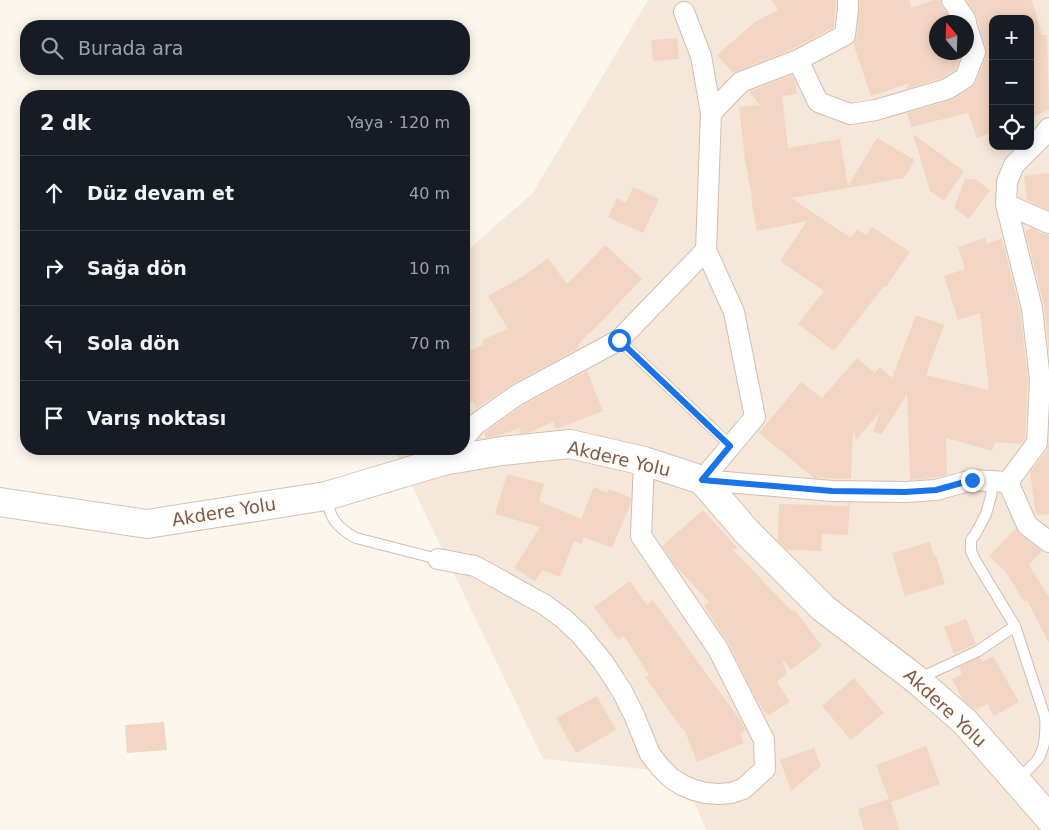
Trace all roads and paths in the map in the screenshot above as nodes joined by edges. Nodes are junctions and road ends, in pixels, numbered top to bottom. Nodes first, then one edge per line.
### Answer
1 (848, 0) edge
2 (952, 0) edge
3 (684, 12) dead end
4 (962, 15) edge
5 (798, 60) junction
6 (972, 60) edge
7 (711, 113) junction
8 (1049, 128) edge
9 (1006, 204) junction
10 (1049, 223) edge
11 (706, 250) junction
12 (619, 340) junction
13 (470, 431) edge
14 (1043, 445) edge
15 (730, 446) junction
16 (470, 453) edge
17 (449, 455) edge
18 (644, 461) junction
19 (702, 480) junction
20 (1001, 482) junction
21 (326, 496) junction
22 (0, 502) edge
23 (1049, 542) edge
24 (438, 559) joint
25 (1016, 626) junction
26 (917, 680) junction
27 (1016, 780) junction
28 (1047, 821) edge

1 - 5 street
2 - 4 street
3 - 7 street
5 - 6 street
5 - 7 street
7 - 11 street
8 - 9 street
9 - 10 street
9 - 14 street
11 - 12 street
11 - 15 street
12 - 13 street
12 - 15 lane
14 - 20 street
15 - 19 street
16 - 18 street, Akdere Yolu
17 - 21 street, Akdere Yolu
18 - 19 street, Akdere Yolu
18 - 24 street
19 - 20 street
19 - 26 street, Akdere Yolu
20 - 23 street
20 - 25 lane
21 - 22 street, Akdere Yolu
21 - 24 lane
25 - 26 lane
25 - 27 lane
26 - 27 street, Akdere Yolu
27 - 28 street, Akdere Yolu

